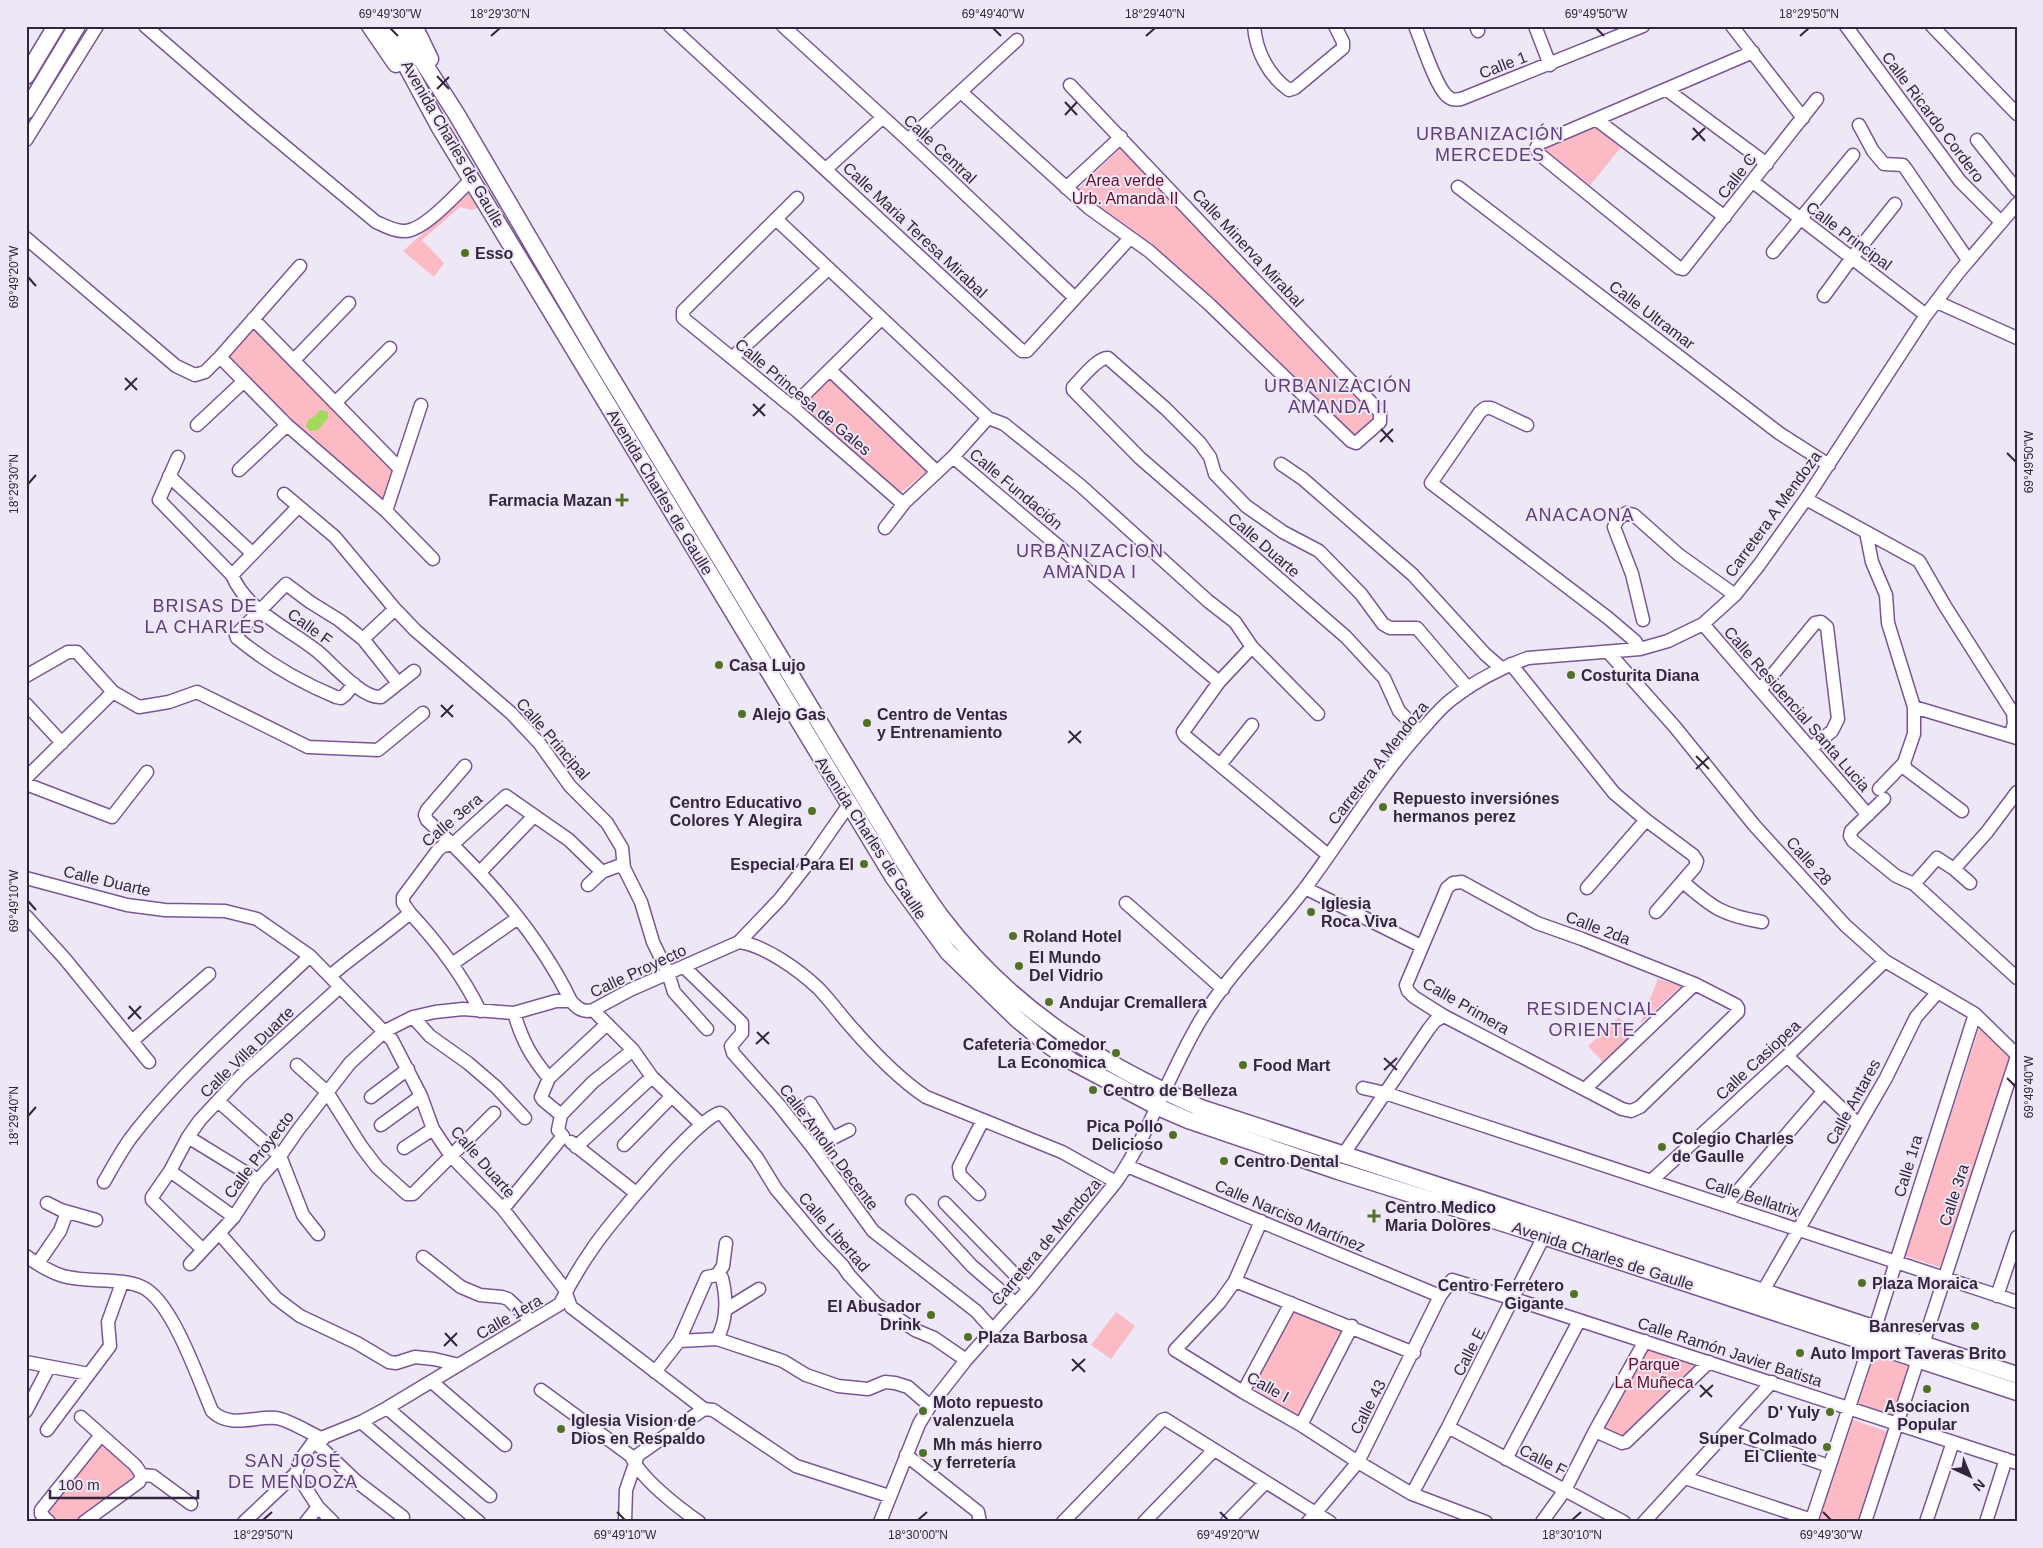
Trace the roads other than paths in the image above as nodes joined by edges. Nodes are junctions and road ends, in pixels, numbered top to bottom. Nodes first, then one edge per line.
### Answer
1 (56, 26) edge
2 (77, 26) edge
3 (97, 26) edge
4 (145, 26) edge
5 (370, 26) edge
6 (670, 26) edge
7 (782, 26) edge
8 (1254, 26) edge
9 (1335, 26) edge
10 (1415, 26) edge
11 (1535, 26) edge
12 (1643, 26) edge
13 (1846, 26) edge
14 (1932, 26) edge
15 (1735, 27) edge
16 (398, 28) edge
17 (1017, 40) dead end
18 (1753, 52) junction
19 (1550, 65) junction
20 (26, 76) edge
21 (1070, 85) dead end
22 (1667, 90) junction
23 (961, 92) junction
24 (1817, 99) dead end
25 (26, 111) edge
26 (2017, 114) edge
27 (882, 118) junction
28 (1803, 118) junction
29 (1596, 120) junction
30 (1860, 125) dead end
31 (439, 126) junction
32 (1121, 137) junction
33 (26, 140) edge
34 (908, 140) junction
35 (1977, 140) dead end
36 (1853, 155) dead end
37 (1767, 164) junction
38 (826, 169) junction
39 (472, 179) junction
40 (1753, 182) junction
41 (1458, 187) dead end
42 (1066, 188) junction
43 (2017, 190) edge
44 (797, 198) dead end
45 (1895, 204) dead end
46 (2011, 214) edge
47 (1725, 217) junction
48 (776, 220) junction
49 (1800, 220) junction
50 (26, 238) edge
51 (1130, 238) junction
52 (1773, 252) dead end
53 (1851, 259) junction
54 (1968, 260) junction
55 (300, 266) dead end
56 (828, 269) junction
57 (1824, 296) dead end
58 (1074, 297) junction
59 (1936, 302) junction
60 (349, 303) dead end
61 (1926, 315) junction
62 (253, 319) junction
63 (881, 319) junction
64 (2017, 338) edge
65 (390, 348) dead end
66 (220, 358) junction
67 (732, 358) junction
68 (294, 360) junction
69 (830, 370) junction
70 (243, 382) junction
71 (335, 404) junction
72 (421, 406) dead end
73 (792, 407) junction
74 (988, 418) junction
75 (196, 425) dead end
76 (287, 425) junction
77 (1527, 425) dead end
78 (178, 456) dead end
79 (953, 457) junction
80 (1281, 464) dead end
81 (1829, 465) junction
82 (399, 468) junction
83 (239, 470) dead end
84 (937, 472) junction
85 (168, 476) junction
86 (284, 494) dead end
87 (1806, 499) junction
88 (903, 502) junction
89 (298, 507) junction
90 (386, 511) junction
91 (885, 528) dead end
92 (1866, 532) junction
93 (252, 553) junction
94 (433, 559) dead end
95 (232, 574) junction
96 (1734, 595) junction
97 (395, 609) junction
98 (260, 610) junction
99 (1643, 620) dead end
100 (1703, 624) junction
101 (363, 639) junction
102 (1252, 647) junction
103 (1640, 649) junction
104 (1609, 652) junction
105 (1506, 666) junction
106 (414, 671) dead end
107 (26, 676) edge
108 (1219, 682) junction
109 (398, 683) junction
110 (796, 683) junction
111 (354, 684) junction
112 (1468, 688) junction
113 (1760, 690) junction
114 (113, 692) junction
115 (781, 694) junction
116 (26, 704) edge
117 (1914, 707) junction
118 (423, 713) dead end
119 (1318, 714) dead end
120 (1252, 725) dead end
121 (1420, 732) junction
122 (2013, 737) edge
123 (62, 743) junction
124 (1811, 748) junction
125 (1904, 763) junction
126 (1220, 765) junction
127 (465, 766) dead end
128 (147, 772) dead end
129 (26, 778) edge
130 (26, 784) edge
131 (2017, 792) edge
132 (848, 806) junction
133 (1962, 811) dead end
134 (1868, 815) junction
135 (534, 816) junction
136 (1646, 820) junction
137 (873, 827) junction
138 (453, 844) junction
139 (1328, 855) junction
140 (624, 868) junction
141 (1954, 869) junction
142 (480, 872) junction
143 (602, 872) junction
144 (26, 878) edge
145 (1683, 882) junction
146 (1970, 883) dead end
147 (1914, 884) junction
148 (588, 885) dead end
149 (1305, 888) junction
150 (1587, 888) dead end
151 (1126, 904) dead end
152 (1656, 912) dead end
153 (410, 913) junction
154 (26, 916) edge
155 (518, 918) junction
156 (1762, 922) dead end
157 (739, 942) junction
158 (1421, 946) junction
159 (310, 956) junction
160 (1885, 961) junction
161 (452, 964) junction
162 (684, 967) junction
163 (668, 973) junction
164 (209, 974) dead end
165 (330, 976) junction
166 (2017, 978) edge
167 (1695, 984) junction
168 (340, 987) junction
169 (1223, 989) junction
170 (1938, 992) junction
171 (571, 1001) junction
172 (593, 1010) junction
173 (480, 1012) junction
174 (514, 1013) junction
175 (1975, 1014) junction
176 (1444, 1016) junction
177 (413, 1017) junction
178 (607, 1024) junction
179 (707, 1029) dead end
180 (385, 1031) junction
181 (132, 1041) junction
182 (633, 1050) junction
183 (2017, 1055) edge
184 (1787, 1056) junction
185 (149, 1062) dead end
186 (297, 1064) dead end
187 (408, 1069) junction
188 (652, 1076) junction
189 (549, 1078) junction
190 (1363, 1088) dead end
191 (1585, 1089) junction
192 (328, 1092) junction
193 (1165, 1092) junction
194 (1823, 1092) junction
195 (1386, 1093) junction
196 (421, 1096) junction
197 (672, 1096) junction
198 (372, 1097) dead end
199 (218, 1101) junction
200 (810, 1103) dead end
201 (1158, 1107) junction
202 (1631, 1111) joint
203 (494, 1113) dead end
204 (561, 1115) junction
205 (525, 1118) dead end
206 (983, 1120) junction
207 (701, 1124) junction
208 (1859, 1125) junction
209 (382, 1126) dead end
210 (433, 1129) junction
211 (849, 1130) dead end
212 (563, 1136) junction
213 (188, 1137) junction
214 (832, 1138) junction
215 (624, 1145) dead end
216 (576, 1146) junction
217 (404, 1148) dead end
218 (813, 1148) junction
219 (1343, 1155) junction
220 (280, 1156) junction
221 (451, 1156) junction
222 (1127, 1166) junction
223 (170, 1170) junction
224 (258, 1180) junction
225 (1651, 1181) junction
226 (104, 1182) dead end
227 (1116, 1182) junction
228 (636, 1193) junction
229 (979, 1194) dead end
230 (912, 1201) dead end
231 (47, 1203) dead end
232 (945, 1203) dead end
233 (1726, 1205) junction
234 (503, 1209) junction
235 (67, 1212) junction
236 (234, 1217) junction
237 (96, 1220) dead end
238 (1519, 1220) junction
239 (1262, 1221) junction
240 (1547, 1230) junction
241 (1800, 1230) junction
242 (219, 1233) junction
243 (318, 1234) dead end
244 (2016, 1239) edge
245 (726, 1243) dead end
246 (203, 1250) junction
247 (26, 1256) edge
248 (423, 1257) dead end
249 (1896, 1261) junction
250 (38, 1264) junction
251 (190, 1264) dead end
252 (716, 1275) junction
253 (1943, 1278) junction
254 (1235, 1281) junction
255 (122, 1283) junction
256 (760, 1289) dead end
257 (1029, 1290) junction
258 (1763, 1291) junction
259 (565, 1294) junction
260 (1440, 1296) junction
261 (1997, 1296) junction
262 (1514, 1298) junction
263 (2017, 1302) edge
264 (1292, 1303) junction
265 (1016, 1304) junction
266 (1756, 1306) junction
267 (725, 1310) junction
268 (531, 1321) junction
269 (1579, 1321) junction
270 (1352, 1326) junction
271 (1875, 1328) junction
272 (994, 1330) junction
273 (717, 1339) junction
274 (679, 1341) junction
275 (1645, 1341) junction
276 (1870, 1344) junction
277 (1924, 1344) junction
278 (1414, 1353) junction
279 (966, 1360) junction
280 (1918, 1360) junction
281 (26, 1362) edge
282 (1709, 1362) junction
283 (459, 1365) junction
284 (49, 1366) junction
285 (655, 1372) junction
286 (89, 1374) junction
287 (2017, 1375) edge
288 (432, 1382) junction
289 (1772, 1382) junction
290 (541, 1390) dead end
291 (1243, 1392) junction
292 (2017, 1392) edge
293 (930, 1406) junction
294 (387, 1408) junction
295 (1849, 1408) junction
296 (704, 1409) junction
297 (26, 1411) edge
298 (81, 1417) dead end
299 (360, 1422) junction
300 (1898, 1424) junction
301 (1301, 1425) junction
302 (1448, 1428) junction
303 (47, 1430) dead end
304 (1595, 1431) junction
305 (1728, 1431) junction
306 (101, 1435) junction
307 (319, 1440) junction
308 (1953, 1442) junction
309 (505, 1445) dead end
310 (1214, 1450) junction
311 (906, 1455) junction
312 (1506, 1459) junction
313 (2012, 1461) edge
314 (1358, 1462) junction
315 (635, 1466) junction
316 (1830, 1466) junction
317 (296, 1472) junction
318 (142, 1475) junction
319 (1686, 1478) junction
320 (1265, 1483) junction
321 (1566, 1490) junction
322 (1412, 1494) junction
323 (490, 1496) dead end
324 (889, 1496) junction
325 (191, 1504) dead end
326 (318, 1507) junction
327 (403, 1517) dead end
328 (1312, 1517) edge
329 (1812, 1521) edge
330 (49, 1522) edge
331 (84, 1522) edge
332 (244, 1522) edge
333 (306, 1522) edge
334 (332, 1522) edge
335 (479, 1522) edge
336 (625, 1522) edge
337 (699, 1522) edge
338 (880, 1522) edge
339 (980, 1522) edge
340 (1063, 1522) edge
341 (1144, 1522) edge
342 (1227, 1522) edge
343 (1330, 1522) edge
344 (1486, 1522) edge
345 (1542, 1522) edge
346 (1624, 1522) edge
347 (1644, 1522) edge
348 (1865, 1522) edge
349 (1926, 1522) edge
350 (1986, 1522) edge

1 - 20 main road
2 - 25 main road
3 - 33 street
4 - 39 street
5 - 31 main road
6 - 38 street, Calle Maria Teresa Mirabal
7 - 27 street, Calle Central
8 - 9 street
10 - 19 street, Calle 1
11 - 19 street
12 - 19 street, Calle 1
13 - 46 street, Calle Ricardo Cordero
14 - 26 street
15 - 18 street
16 - 31 main road, Avenida Charles de Gaulle
16 - 110 main road, Avenida Charles de Gaulle
17 - 23 street
18 - 22 street
18 - 28 street
21 - 32 street, Calle Minerva Mirabal
22 - 29 street
22 - 37 street
23 - 34 street
23 - 42 street
24 - 28 street, Calle C
27 - 34 street, Calle Central
27 - 38 street
28 - 37 street, Calle C
29 - 47 street
29 - 47 street, Calle C
30 - 54 street
31 - 39 main road, Avenida Charles de Gaulle
32 - 42 street
32 - 51 street, Calle Minerva Mirabal
34 - 58 street, Calle Central
35 - 43 street
36 - 49 street
37 - 40 street, Calle C
38 - 58 street, Calle Maria Teresa Mirabal
39 - 115 main road, Avenida Charles de Gaulle
40 - 47 street, Calle C
40 - 49 street, Calle Principal
41 - 81 street, Calle Ultramar
42 - 51 street
44 - 48 street
45 - 53 street
46 - 54 street, Carretera A Mendoza
48 - 56 street
48 - 67 street, Calle Princesa de Gales
49 - 52 street
49 - 53 street, Calle Principal
50 - 66 street
51 - 58 street, Calle Maria Teresa Mirabal
53 - 57 street
53 - 61 street, Calle Principal
54 - 59 street, Carretera A Mendoza
55 - 62 street
56 - 63 street
56 - 67 street
59 - 61 street, Carretera A Mendoza
59 - 64 street
60 - 68 street
61 - 81 street, Carretera A Mendoza
62 - 66 street
62 - 68 street
63 - 69 street
63 - 74 street
65 - 71 street
66 - 70 street
67 - 73 street, Calle Princesa de Gales
68 - 71 street
69 - 73 street
69 - 84 street
70 - 75 street
70 - 76 street
71 - 82 street
72 - 82 street
73 - 88 street, Calle Princesa de Gales
74 - 79 street
74 - 102 street
76 - 83 street
76 - 90 street
77 - 103 street
78 - 85 street
79 - 84 street
79 - 108 street, Calle Fundación
80 - 105 street
81 - 87 street, Carretera A Mendoza
82 - 90 street
84 - 88 street
85 - 93 street
85 - 95 street, Calle F
86 - 89 street, Calle Principal
87 - 92 street
87 - 96 street, Carretera A Mendoza
88 - 91 street
89 - 93 street
89 - 97 street, Calle Principal
90 - 94 street
92 - 117 street
92 - 122 street
93 - 95 street
95 - 98 street, Calle F
96 - 99 street
96 - 100 street, Carretera A Mendoza
97 - 101 street
97 - 140 street, Calle Principal
98 - 101 street
98 - 111 street, Calle F
98 - 111 street
100 - 103 street, Carretera A Mendoza
100 - 113 street, Calle Residencial Santa Lucia
101 - 109 street
102 - 108 street
102 - 119 street
103 - 104 street, Carretera A Mendoza
104 - 105 street, Carretera A Mendoza
104 - 160 street, Calle 28
105 - 112 street, Carretera A Mendoza
105 - 136 street
106 - 109 street, Calle F
107 - 114 street
108 - 126 street
109 - 111 street, Calle F
110 - 115 main road
110 - 137 main road, Avenida Charles de Gaulle
112 - 121 street, Carretera A Mendoza
112 - 121 street, Calle Duarte
113 - 124 street, Calle Residencial Santa Lucia
113 - 124 street
114 - 118 street
114 - 123 street
115 - 132 main road, Avenida Charles de Gaulle
116 - 123 street
117 - 122 street
117 - 125 street
120 - 126 street
121 - 139 street, Carretera A Mendoza
123 - 129 street
124 - 134 street, Calle Residencial Santa Lucia
125 - 133 street
125 - 134 street
126 - 139 street
127 - 138 street
128 - 130 street
131 - 141 street
132 - 137 main road, Avenida Charles de Gaulle
132 - 157 street, Calle Proyecto
134 - 147 street
135 - 138 street, Calle 3era
135 - 142 street
135 - 143 street
136 - 145 street
136 - 150 street
137 - 193 main road, Avenida Charles de Gaulle
137 - 201 main road, Avenida Charles de Gaulle
138 - 142 street
138 - 153 street, Calle 3era
139 - 149 street, Carretera A Mendoza
140 - 143 street
140 - 163 street, Calle Principal
141 - 146 street
141 - 147 street
142 - 155 street
143 - 148 street
144 - 159 street, Calle Duarte
145 - 152 street
145 - 156 street
147 - 166 street
149 - 158 street
149 - 169 street, Carretera A Mendoza
151 - 169 street
153 - 161 street
153 - 165 street
154 - 181 street
155 - 161 street
155 - 171 street
157 - 162 street, Calle Proyecto
157 - 206 street
158 - 167 street, Calle 2da
158 - 176 street, Calle Primera
159 - 165 street, Calle Duarte
159 - 226 street
160 - 170 street, Calle 28
160 - 184 street, Calle Casiopea
161 - 173 street
162 - 163 street, Calle Proyecto
162 - 218 street, Calle Antolin Decente
163 - 172 street, Calle Proyecto
163 - 179 street, Calle Principal
164 - 181 street
165 - 168 street, Calle Duarte
167 - 191 street
167 - 202 street, Calle 2da
168 - 180 street, Calle Duarte
168 - 199 street, Calle Villa Duarte
169 - 193 street, Carretera A Mendoza
170 - 175 street, Calle 28
170 - 208 street, Calle Antares
171 - 172 street, Calle Proyecto
171 - 174 street, Calle Proyecto
172 - 178 street
173 - 174 street, Calle Proyecto
173 - 177 street, Calle Proyecto
174 - 189 street
175 - 183 street, Calle 28
175 - 249 street, Calle 1ra
176 - 191 street, Calle Primera
176 - 195 street
177 - 180 street, Calle Proyecto
177 - 205 street
178 - 182 street
178 - 189 street
180 - 187 street, Calle Duarte
180 - 192 street, Calle Proyecto
181 - 185 street
182 - 188 street
182 - 204 street
183 - 253 street, Calle 3ra
184 - 194 street
184 - 225 street, Calle Casiopea
186 - 192 street
187 - 196 street, Calle Duarte
187 - 198 street
188 - 197 street
188 - 216 street
189 - 204 street
190 - 195 street, Calle Bellatrix
191 - 202 street, Calle Primera
192 - 220 street, Calle Proyecto
192 - 221 street
193 - 201 street, Carretera A Mendoza
193 - 219 main road, Avenida Charles de Gaulle
194 - 208 street
194 - 233 street
195 - 219 street
195 - 225 street, Calle Bellatrix
196 - 209 street
196 - 210 street, Calle Duarte
197 - 207 street
197 - 215 street
199 - 213 street, Calle Villa Duarte
199 - 220 street
200 - 214 street
201 - 222 street, Carretera de Mendoza
201 - 238 main road, Avenida Charles de Gaulle
203 - 221 street
204 - 212 street
206 - 227 street
206 - 229 street
207 - 228 street, Calle 1era
207 - 279 street, Calle Libertad
208 - 241 street, Calle Antares
210 - 217 street
210 - 221 street, Calle Duarte
211 - 214 street
212 - 216 street
212 - 234 street
213 - 223 street, Calle Villa Duarte
213 - 224 street
214 - 218 street
216 - 228 street
218 - 272 street, Calle Antolin Decente
219 - 238 main road, Avenida Charles de Gaulle
220 - 224 street, Calle Proyecto
220 - 243 street
221 - 234 street, Calle Duarte
222 - 227 street, Carretera de Mendoza
222 - 239 street, Calle Narciso Martínez
223 - 236 street
223 - 246 street, Calle Villa Duarte
224 - 236 street, Calle Proyecto
225 - 233 street, Calle Bellatrix
227 - 257 street, Carretera de Mendoza
228 - 259 street, Calle 1era
230 - 265 street
231 - 235 street
232 - 257 street
233 - 241 street, Calle Bellatrix
234 - 259 street, Calle Duarte
235 - 237 street
235 - 250 street
236 - 242 street, Calle Proyecto
238 - 240 main road, Avenida Charles de Gaulle
239 - 254 street, Calle I
239 - 260 street, Calle Narciso Martínez
240 - 258 main road, Avenida Charles de Gaulle
240 - 262 street, Calle E
240 - 266 main road, Avenida Charles de Gaulle
241 - 249 street, Calle Bellatrix
241 - 258 street, Calle Antares
242 - 246 street, Calle Proyecto
242 - 283 street
244 - 261 street
245 - 252 street
246 - 251 street, Calle Proyecto
247 - 250 street
248 - 268 street
249 - 253 street, Calle Bellatrix
249 - 271 street, Calle 1ra
250 - 255 street
252 - 267 street
252 - 274 street
253 - 261 street, Calle Bellatrix
253 - 277 street, Calle 3ra
254 - 264 street
254 - 291 street, Calle I
255 - 286 street
255 - 307 street
256 - 267 street
257 - 265 street, Carretera de Mendoza
258 - 266 street, Calle Antares
258 - 271 main road, Avenida Charles de Gaulle
259 - 268 street, Calle 1era
259 - 285 street, Calle Duarte
260 - 262 street, Calle Ramón Javier Batista
260 - 278 street, Calle 43
261 - 263 street, Calle Bellatrix
262 - 269 street, Calle Ramón Javier Batista
262 - 302 street, Calle E
264 - 270 street
264 - 291 street
265 - 272 street, Carretera de Mendoza
266 - 276 main road, Avenida Charles de Gaulle
267 - 273 street
268 - 283 street, Calle 1era
269 - 275 street, Calle Ramón Javier Batista
269 - 312 street
270 - 278 street
270 - 301 street
271 - 277 main road, Avenida Charles de Gaulle
272 - 279 street, Carretera de Mendoza
273 - 274 street
273 - 293 street
274 - 285 street
275 - 282 street, Calle Ramón Javier Batista
275 - 304 street
276 - 280 main road, Avenida Charles de Gaulle
276 - 295 street
277 - 280 street, Calle 3ra
277 - 287 main road, Avenida Charles de Gaulle
278 - 314 street, Calle 43
279 - 293 street, Carretera de Mendoza
280 - 292 main road, Avenida Charles de Gaulle
280 - 300 street, Calle 3ra
281 - 284 street
282 - 289 street, Calle Ramón Javier Batista
282 - 304 street
283 - 288 street, Calle 1era
284 - 286 street
284 - 297 street
285 - 296 street, Calle Duarte
286 - 303 street
288 - 294 street, Calle 1era
288 - 309 street
289 - 295 street, Calle Ramón Javier Batista
289 - 305 street
290 - 315 street
291 - 301 street, Calle I
293 - 311 street, Carretera de Mendoza
294 - 299 street, Calle 1era
294 - 323 street
295 - 300 street, Calle Ramón Javier Batista
295 - 316 street
296 - 315 street
296 - 324 street, Calle Duarte
298 - 306 street
299 - 307 street, Calle 1era
299 - 335 street
300 - 308 street, Calle Ramón Javier Batista
300 - 348 street, Calle 3ra
301 - 314 street, Calle I
302 - 312 street, Calle F
302 - 322 street, Calle E
304 - 321 street
305 - 316 street
305 - 319 street
306 - 318 street
306 - 330 street
307 - 317 street, Calle 1era
307 - 327 street
308 - 313 street, Calle Ramón Javier Batista
308 - 349 street
310 - 320 street
310 - 340 street
310 - 341 street
311 - 324 street, Carretera de Mendoza
311 - 339 street
312 - 321 street, Calle F
313 - 350 street
314 - 322 street, Calle I
314 - 328 street, Calle 43
315 - 336 street
315 - 337 street
316 - 329 street
317 - 326 street
317 - 332 street, Calle 1era
318 - 325 street
318 - 331 street
319 - 329 street
319 - 347 street
320 - 328 street
320 - 342 street
321 - 345 street
321 - 346 street, Calle F
322 - 344 street, Calle I
324 - 338 street, Carretera de Mendoza
326 - 333 street
326 - 334 street
328 - 343 street

